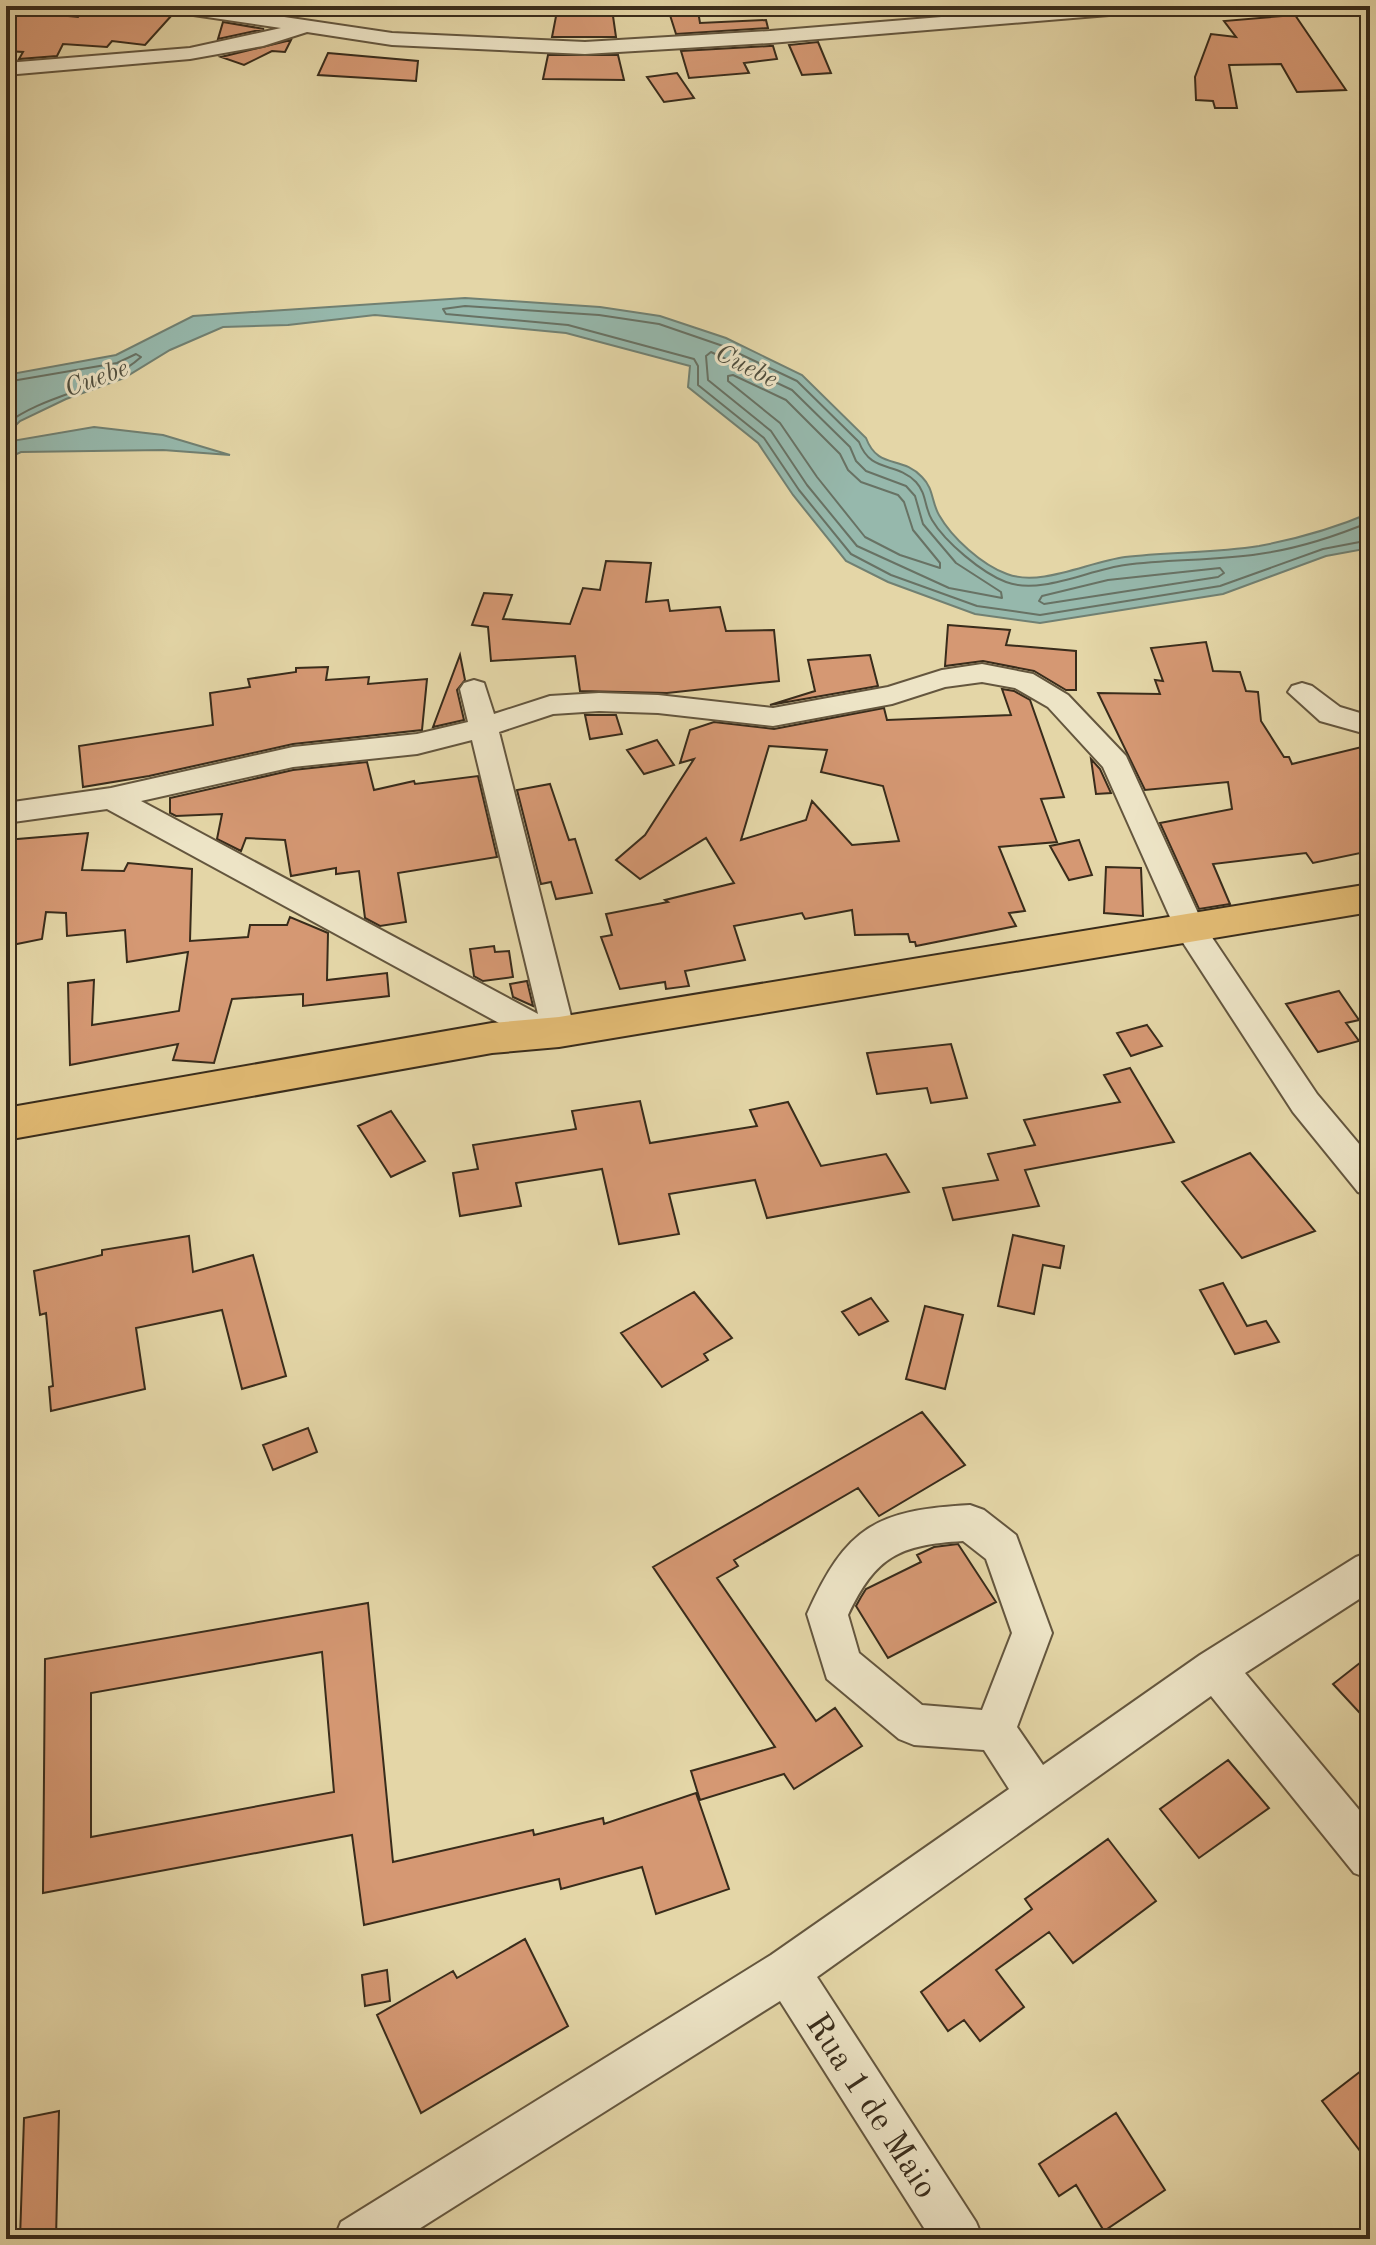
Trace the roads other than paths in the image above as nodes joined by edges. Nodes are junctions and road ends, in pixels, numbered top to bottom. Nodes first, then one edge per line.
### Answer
1 (173, 6) edge
2 (1145, 6) edge
3 (958, 14) edge
4 (307, 26) junction
5 (6, 69) edge
6 (474, 689) dead end
7 (1302, 692) dead end
8 (1370, 726) edge
9 (485, 727) junction
10 (111, 798) junction
11 (6, 813) edge
12 (1370, 898) edge
13 (1189, 927) junction
14 (552, 1032) junction
15 (6, 1124) edge
16 (1370, 1182) edge
17 (1370, 1570) edge
18 (1215, 1669) junction
19 (995, 1731) junction
20 (1038, 1794) junction
21 (1370, 1857) edge
22 (787, 1971) junction
23 (358, 2239) edge
24 (959, 2239) edge

1 - 4 street
2 - 3 street
3 - 4 street
4 - 5 street
6 - 9 street
7 - 8 street
9 - 10 street
9 - 13 street
9 - 14 street
10 - 11 street
10 - 14 street
12 - 13 main road
13 - 14 main road
13 - 16 street
14 - 15 main road
17 - 18 street
18 - 20 street
18 - 21 street
19 - 19 street
19 - 20 street
20 - 22 street
22 - 23 street
22 - 24 street, Rua 1 de Maio

